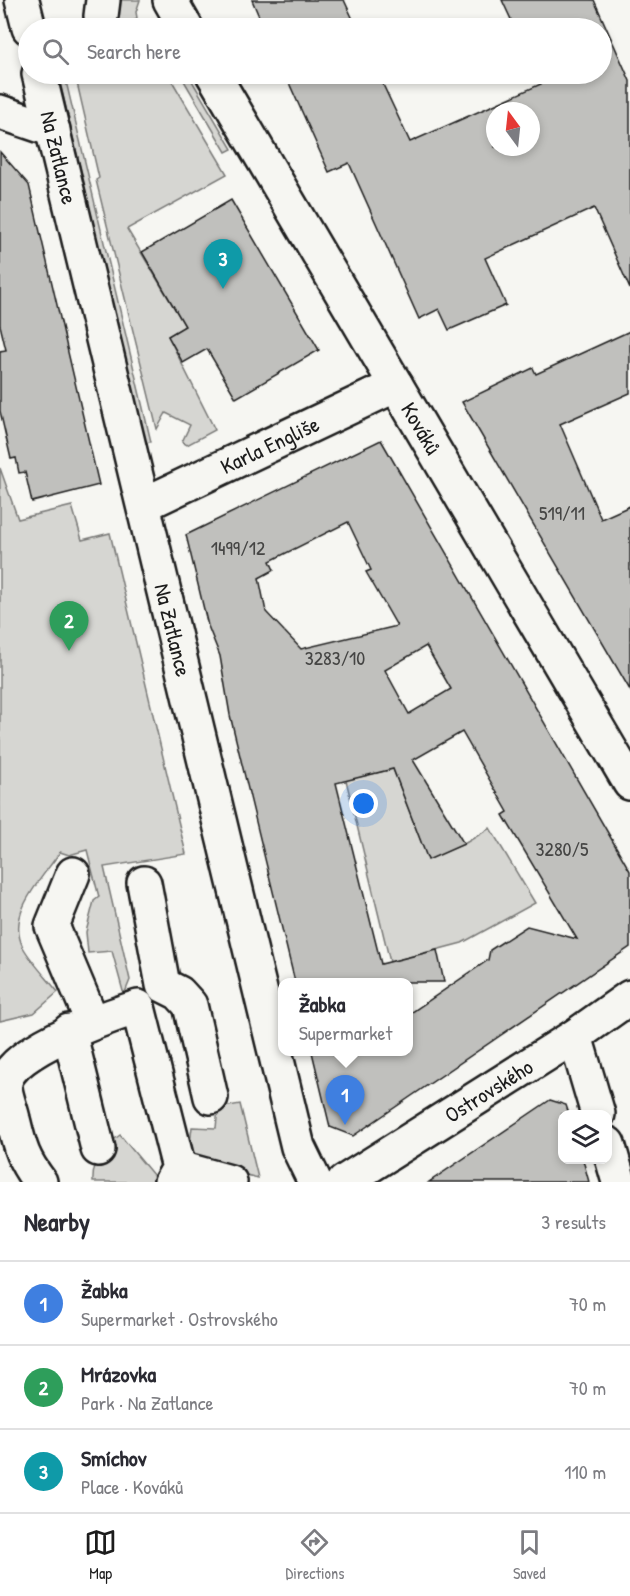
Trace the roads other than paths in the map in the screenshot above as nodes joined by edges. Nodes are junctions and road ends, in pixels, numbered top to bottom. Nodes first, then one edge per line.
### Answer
1 (22, 0) edge
2 (170, 0) edge
3 (26, 18) edge
4 (180, 18) edge
5 (42, 84) edge
6 (219, 84) edge
7 (0, 112) edge
8 (53, 130) junction
9 (396, 385) junction
10 (145, 504) junction
11 (630, 783) edge
12 (73, 874) dead end
13 (144, 883) dead end
14 (163, 985) junction
15 (630, 997) edge
16 (138, 1007) junction
17 (81, 1026) junction
18 (575, 1036) junction
19 (211, 1097) dead end
20 (597, 1110) edge
21 (98, 1149) dead end
22 (612, 1158) edge
23 (175, 1175) edge
24 (40, 1182) edge
25 (230, 1182) edge
26 (315, 1182) edge
27 (344, 1182) edge
28 (619, 1182) edge

1 - 3 street
2 - 4 street
5 - 8 street, Na Zatlance
6 - 9 street, Kováků
7 - 8 street
8 - 10 street, Na Zatlance
9 - 10 street, Karla Engliše
9 - 11 street, Kováků
10 - 26 street, Na Zatlance
12 - 17 street
13 - 14 street
14 - 16 street
14 - 19 street
15 - 18 street, Ostrovského
16 - 17 street
16 - 23 street
17 - 21 street
17 - 24 street
18 - 20 street
18 - 27 street, Ostrovského
22 - 28 street
23 - 25 street

